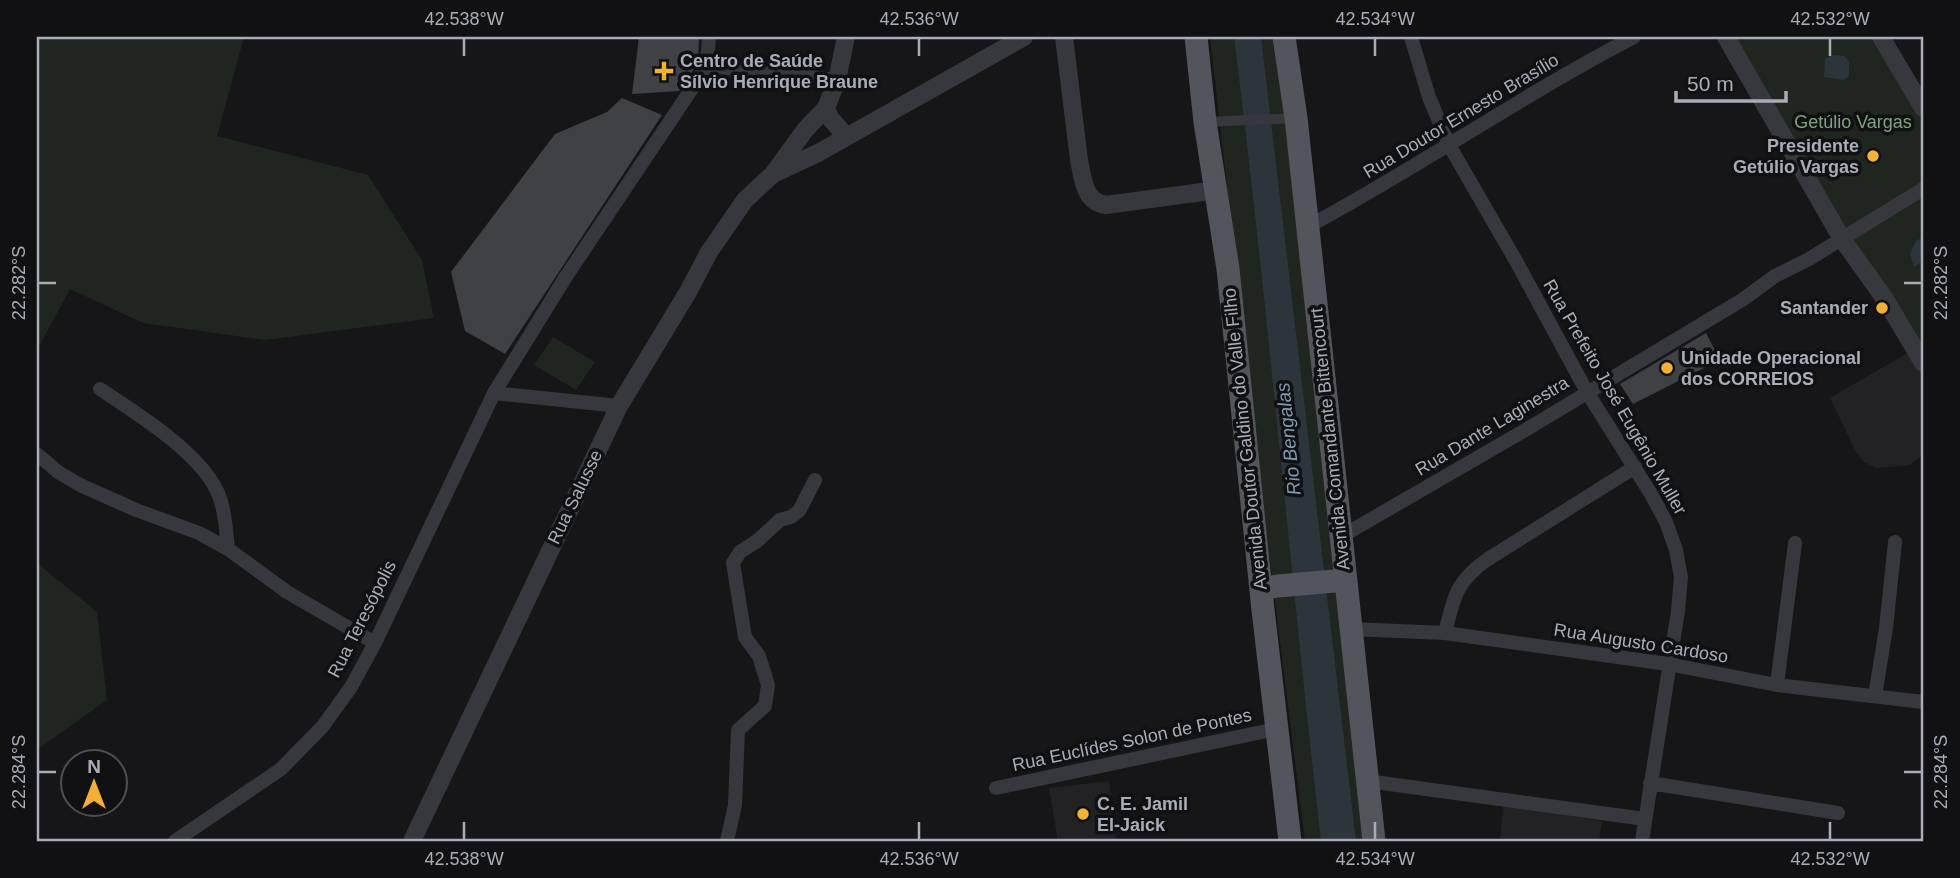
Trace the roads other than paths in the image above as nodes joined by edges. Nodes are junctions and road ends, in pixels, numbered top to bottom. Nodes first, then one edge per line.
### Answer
1 (709, 37) edge
2 (846, 37) edge
3 (1024, 37) edge
4 (1065, 37) edge
5 (1196, 37) edge
6 (1284, 37) edge
7 (1411, 37) edge
8 (1634, 37) edge
9 (1726, 37) edge
10 (1881, 37) edge
11 (707, 66) junction
12 (837, 80) junction
13 (826, 108) junction
14 (1923, 108) edge
15 (1296, 118) junction
16 (1205, 122) junction
17 (846, 136) junction
18 (1449, 145) junction
19 (773, 174) junction
20 (1923, 189) edge
21 (1217, 190) junction
22 (1307, 227) junction
23 (1842, 239) junction
24 (1923, 363) edge
25 (100, 389) dead end
26 (1587, 392) junction
27 (494, 393) junction
28 (619, 405) junction
29 (37, 454) edge
30 (1635, 467) junction
31 (815, 480) dead end
32 (1342, 536) junction
33 (1895, 542) dead end
34 (1795, 543) dead end
35 (228, 549) junction
36 (1339, 581) junction
37 (1269, 587) junction
38 (1351, 629) junction
39 (1445, 633) junction
40 (375, 643) junction
41 (1668, 664) junction
42 (1777, 685) junction
43 (1875, 696) junction
44 (1923, 702) edge
45 (1276, 729) junction
46 (1367, 781) junction
47 (1650, 783) junction
48 (996, 788) dead end
49 (1838, 813) dead end
50 (1645, 819) junction
51 (728, 839) edge
52 (175, 841) edge
53 (412, 841) edge
54 (1290, 841) edge
55 (1374, 841) edge
56 (1642, 841) edge

1 - 11 street, Rua Teresópolis
2 - 12 street
3 - 17 street
4 - 21 street
5 - 16 main road, Avenida Doutor Galdino do Valle Filho
6 - 15 main road, Avenida Comandante Bittencourt
7 - 18 street, Rua Prefeito José Eugênio Muller
8 - 18 street, Rua Doutor Ernesto Brasílio
9 - 23 street
10 - 14 street
11 - 12 street
11 - 27 street, Rua Teresópolis
12 - 13 street
13 - 17 street
13 - 19 street
15 - 16 street
15 - 22 main road, Avenida Comandante Bittencourt
16 - 21 main road, Avenida Doutor Galdino do Valle Filho
17 - 19 street
18 - 22 street, Rua Doutor Ernesto Brasílio
18 - 26 street, Rua Prefeito José Eugênio Muller
19 - 28 street, Rua Salusse
20 - 23 street, Rua Dante Laginestra
21 - 37 main road, Avenida Doutor Galdino do Valle Filho
22 - 32 main road, Avenida Comandante Bittencourt
23 - 24 street
23 - 26 street, Rua Dante Laginestra
25 - 35 street
26 - 30 street, Rua Prefeito José Eugênio Muller
26 - 32 street, Rua Dante Laginestra
27 - 28 street
27 - 40 street, Rua Teresópolis
28 - 53 street, Rua Salusse
29 - 35 street
30 - 39 street
30 - 41 street, Rua Prefeito José Eugênio Muller
31 - 51 street
32 - 36 main road, Avenida Comandante Bittencourt
33 - 43 street
34 - 42 street
35 - 40 street
36 - 37 main road
36 - 38 main road, Avenida Comandante Bittencourt
37 - 45 main road, Avenida Doutor Galdino do Valle Filho
38 - 39 street, Rua Augusto Cardoso
38 - 46 main road, Avenida Comandante Bittencourt
39 - 41 street, Rua Augusto Cardoso
40 - 52 street, Rua Teresópolis
41 - 42 street, Rua Augusto Cardoso
41 - 47 street, Rua Prefeito José Eugênio Muller
42 - 43 street, Rua Augusto Cardoso
43 - 44 street, Rua Augusto Cardoso
45 - 48 street, Rua Euclídes Solon de Pontes
45 - 54 main road, Avenida Doutor Galdino do Valle Filho
46 - 50 street
46 - 55 main road, Avenida Comandante Bittencourt
47 - 49 street
47 - 50 street, Rua Prefeito José Eugênio Muller
50 - 56 street, Rua Prefeito José Eugênio Muller

